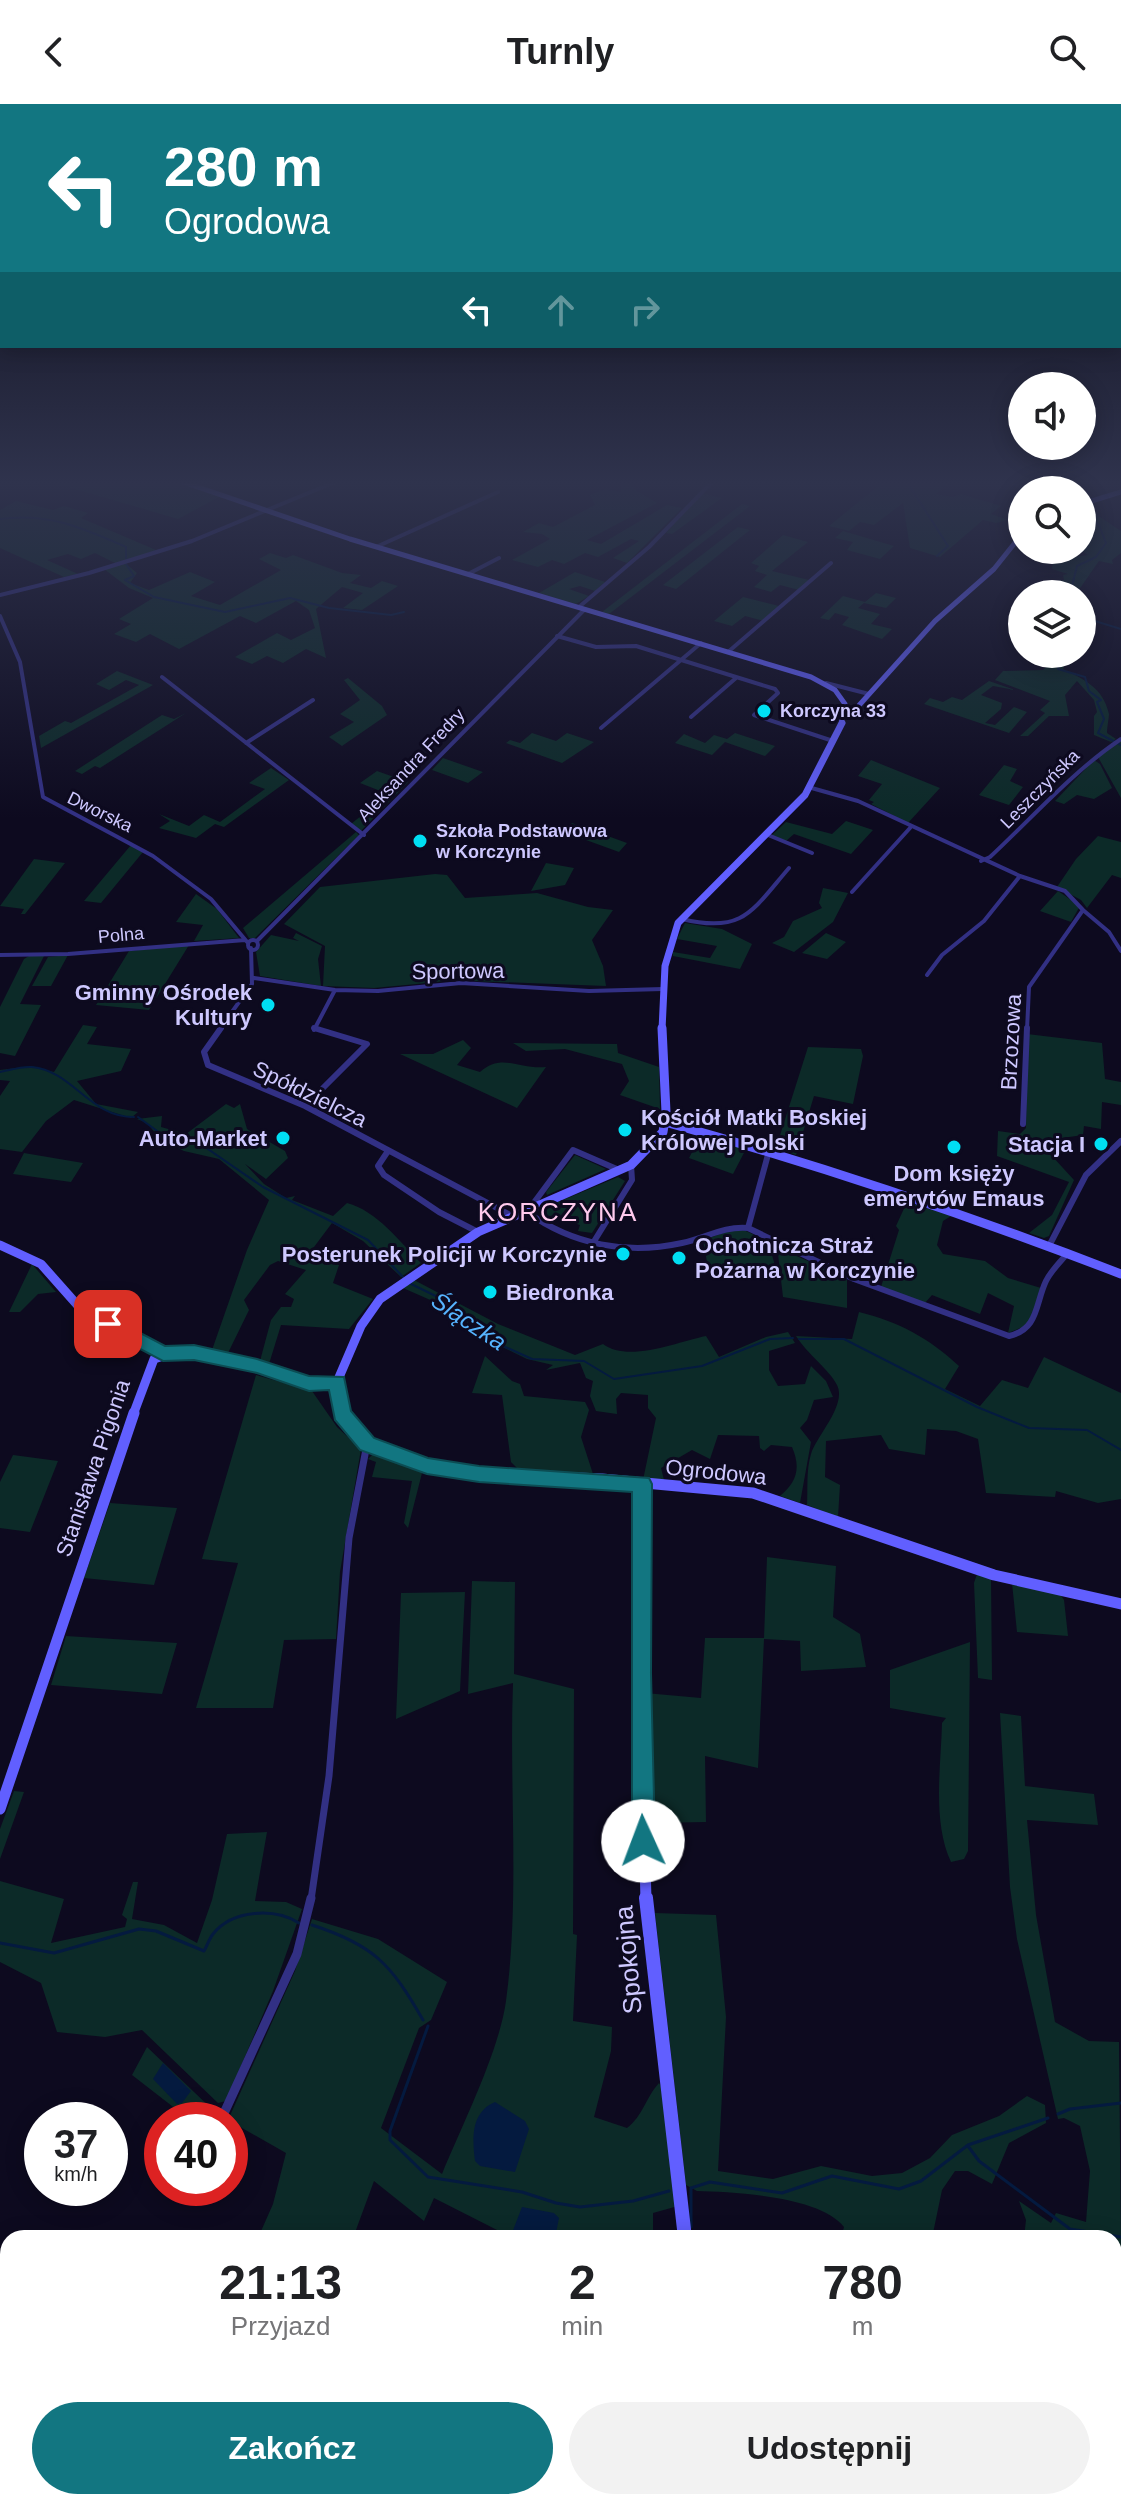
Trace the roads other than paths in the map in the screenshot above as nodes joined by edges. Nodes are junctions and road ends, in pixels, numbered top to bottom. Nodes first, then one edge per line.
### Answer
1 (536, 594) edge
2 (597, 594) edge
3 (795, 594) edge
4 (965, 594) edge
5 (582, 608) junction
6 (0, 616) edge
7 (557, 636) junction
8 (701, 643) junction
9 (728, 652) junction
10 (681, 660) junction
11 (162, 677) dead end
12 (736, 678) junction
13 (826, 683) junction
14 (869, 694) junction
15 (313, 700) dead end
16 (845, 716) junction
17 (691, 717) dead end
18 (601, 728) dead end
19 (830, 740) junction
20 (1118, 740) edge
21 (246, 743) junction
22 (808, 787) junction
23 (910, 828) junction
24 (364, 835) junction
25 (768, 835) junction
26 (812, 853) dead end
27 (981, 861) junction
28 (789, 868) dead end
29 (1020, 876) junction
30 (852, 892) dead end
31 (1083, 910) junction
32 (682, 919) junction
33 (257, 941) joint
34 (248, 944) junction
35 (1121, 951) edge
36 (0, 955) edge
37 (927, 975) dead end
38 (254, 978) junction
39 (663, 989) junction
40 (335, 990) junction
41 (305, 1106) junction
42 (665, 1122) junction
43 (1023, 1124) dead end
44 (1121, 1141) edge
45 (388, 1151) junction
46 (769, 1151) junction
47 (631, 1165) junction
48 (620, 1170) junction
49 (527, 1212) junction
50 (514, 1217) junction
51 (748, 1228) junction
52 (478, 1232) junction
53 (593, 1243) junction
54 (0, 1245) edge
55 (1049, 1246) junction
56 (1066, 1255) junction
57 (1121, 1274) edge
58 (163, 1353) junction
59 (337, 1382) junction
60 (367, 1444) junction
61 (642, 1484) junction
62 (1121, 1604) edge
63 (0, 1809) edge
64 (229, 2102) edge
65 (684, 2230) edge

1 - 5 street
2 - 5 street, Aleksandra Fredry
3 - 9 street
4 - 14 street
5 - 7 street, Aleksandra Fredry
5 - 8 street
6 - 34 street, Dworska
7 - 10 street
7 - 24 street, Aleksandra Fredry
8 - 9 street
8 - 10 street
9 - 13 street
10 - 12 street
10 - 18 street
11 - 21 street
12 - 17 street
12 - 19 street
13 - 14 street
13 - 16 street
14 - 16 street
15 - 21 street
16 - 19 street
19 - 22 street
20 - 27 street, Leszczyńska
21 - 24 street
22 - 23 street
22 - 25 street
23 - 27 street
23 - 30 street
24 - 33 street, Aleksandra Fredry
25 - 26 street
25 - 32 street
27 - 29 street
28 - 32 street
29 - 31 street
29 - 37 street
31 - 35 street
31 - 43 street, Brzozowa
32 - 39 street
33 - 34 street, Polna
34 - 36 street, Polna
34 - 38 street
38 - 40 street, Sportowa
38 - 41 street, Spółdzielcza
39 - 40 street, Sportowa
39 - 42 street
40 - 41 street
41 - 45 street, Spółdzielcza
42 - 46 street
42 - 47 street
44 - 55 street
45 - 50 street, Spółdzielcza
45 - 52 street
46 - 51 street
46 - 55 street
47 - 48 street
47 - 53 street
48 - 49 street
48 - 49 street
49 - 50 street
49 - 53 street
50 - 52 street
51 - 53 street
51 - 56 street
52 - 59 street
54 - 58 street
55 - 56 street
56 - 57 street
58 - 59 street
58 - 63 street, Stanisława Pigonia
59 - 60 street
60 - 61 street, Ogrodowa
60 - 64 street
61 - 62 street, Ogrodowa
61 - 65 street, Spokojna

